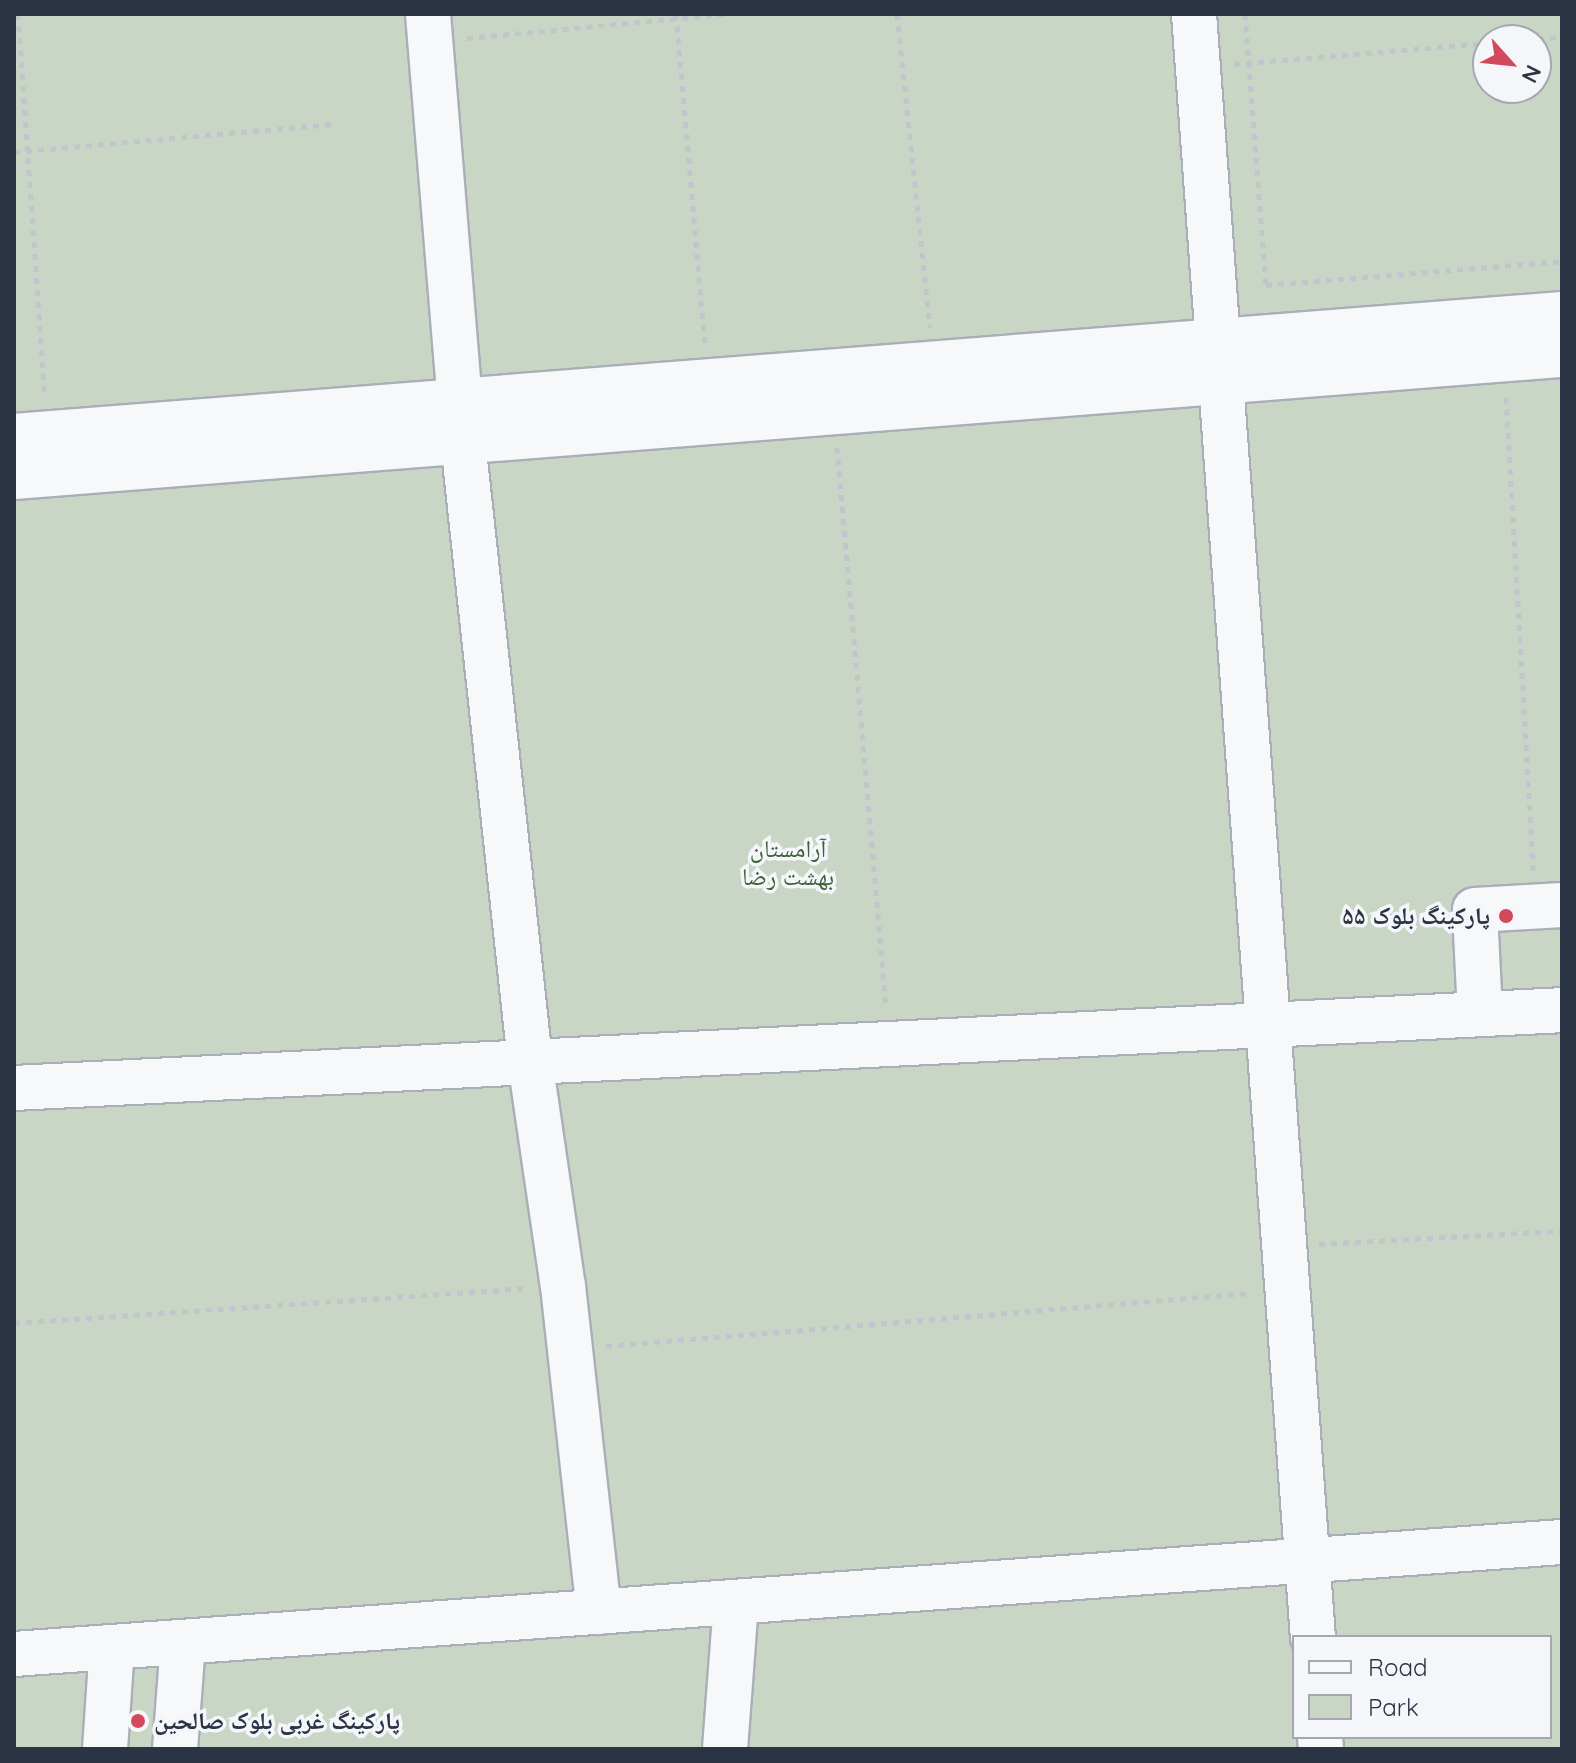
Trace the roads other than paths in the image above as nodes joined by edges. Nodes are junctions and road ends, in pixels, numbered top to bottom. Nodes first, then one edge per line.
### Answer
1 (1194, 14) edge
2 (430, 28) edge
3 (1562, 314) edge
4 (1562, 355) edge
5 (1219, 362) junction
6 (461, 421) junction
7 (31, 434) edge
8 (14, 477) edge
9 (1548, 906) edge
10 (1562, 1010) edge
11 (1480, 1014) junction
12 (1267, 1025) junction
13 (530, 1061) junction
14 (14, 1088) edge
15 (1562, 1542) edge
16 (1308, 1561) junction
17 (736, 1602) junction
18 (599, 1612) junction
19 (1313, 1635) edge
20 (183, 1642) junction
21 (112, 1647) junction
22 (14, 1654) edge
23 (105, 1749) edge
24 (175, 1749) edge
25 (725, 1749) edge

1 - 5 lane
2 - 6 lane
3 - 5 lane
4 - 5 lane
5 - 6 lane
5 - 6 lane
5 - 12 lane
6 - 7 lane
6 - 8 lane
6 - 13 lane
9 - 11 lane
10 - 11 lane
11 - 12 lane
12 - 13 lane
12 - 16 lane
13 - 14 lane
13 - 18 lane
15 - 16 lane
16 - 17 lane
16 - 19 lane
17 - 18 lane
17 - 25 lane
18 - 20 lane
20 - 21 lane
20 - 24 lane
21 - 22 lane
21 - 23 lane

